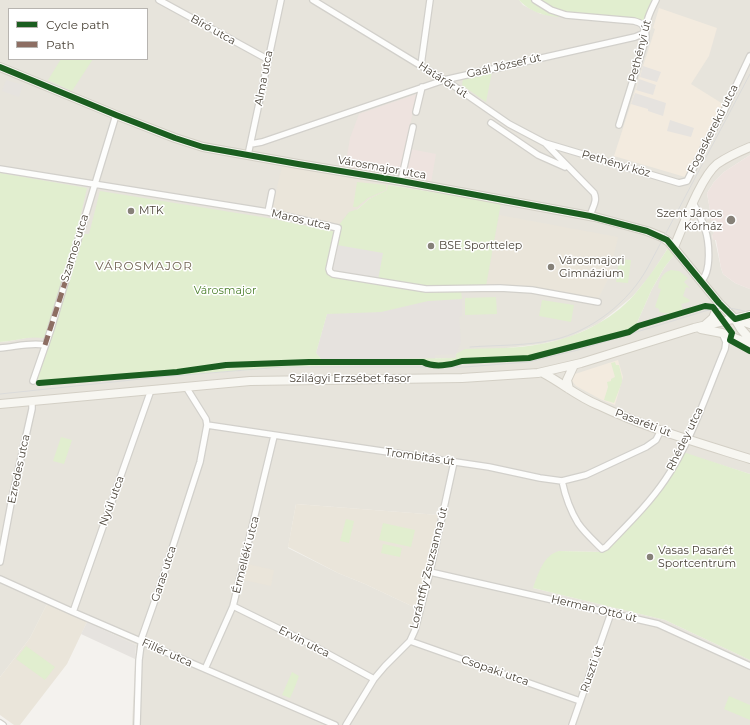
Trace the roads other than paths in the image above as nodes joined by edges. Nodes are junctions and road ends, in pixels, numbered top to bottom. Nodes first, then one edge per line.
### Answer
1 (159, 0) edge
2 (280, 0) edge
3 (313, 0) edge
4 (430, 0) edge
5 (534, 0) edge
6 (656, 0) edge
7 (645, 31) junction
8 (750, 56) edge
9 (267, 59) junction
10 (421, 65) junction
11 (0, 67) edge
12 (444, 80) junction
13 (422, 87) junction
14 (416, 112) dead end
15 (116, 115) junction
16 (491, 123) dead end
17 (619, 125) dead end
18 (413, 126) dead end
19 (545, 143) junction
20 (251, 144) junction
21 (750, 147) edge
22 (248, 155) junction
23 (567, 168) junction
24 (0, 169) edge
25 (401, 181) junction
26 (687, 181) joint
27 (94, 184) junction
28 (272, 192) dead end
29 (693, 203) junction
30 (268, 212) junction
31 (590, 216) junction
32 (674, 247) junction
33 (702, 281) junction
34 (598, 302) dead end
35 (719, 303) junction
36 (750, 315) edge
37 (735, 319) junction
38 (750, 324) edge
39 (704, 326) junction
40 (694, 328) junction
41 (722, 333) junction
42 (750, 340) edge
43 (750, 344) edge
44 (45, 345) junction
45 (0, 348) edge
46 (574, 365) junction
47 (543, 373) junction
48 (33, 382) dead end
49 (186, 387) junction
50 (569, 389) junction
51 (151, 390) junction
52 (32, 401) junction
53 (0, 404) edge
54 (207, 425) junction
55 (661, 430) junction
56 (274, 436) junction
57 (687, 439) junction
58 (750, 460) edge
59 (454, 462) junction
60 (562, 481) junction
61 (0, 562) edge
62 (430, 572) junction
63 (0, 578) edge
64 (234, 606) junction
65 (73, 612) junction
66 (611, 613) junction
67 (410, 641) junction
68 (141, 642) junction
69 (750, 666) edge
70 (205, 670) junction
71 (374, 679) junction
72 (580, 701) junction
73 (0, 723) edge
74 (3, 725) edge
75 (136, 725) edge
76 (335, 725) edge
77 (346, 725) edge
78 (572, 725) edge

1 - 9 street, Bíró utca
2 - 9 street, Alma utca
3 - 10 street, Határőr út
4 - 10 street
5 - 7 street
6 - 7 street, Pethényi út
7 - 12 street, Gaál József út
7 - 17 street, Pethényi út
8 - 26 street, Fogaskerekű utca
9 - 20 street, Alma utca
10 - 12 street, Határőr út
11 - 15 street, Városmajor utca
12 - 13 street, Gaál József út
12 - 19 street, Határőr út
13 - 14 street
13 - 20 street, Gaál József út
15 - 22 street, Városmajor utca
15 - 27 street, Szamos utca
16 - 23 street, Határőr út
18 - 25 street
19 - 23 street, Határőr út
19 - 26 street, Pethényi köz
20 - 22 street, Alma utca
21 - 29 street
22 - 25 street, Városmajor utca
23 - 31 street, Határőr út
24 - 27 street, Maros utca
25 - 31 street, Városmajor utca
27 - 30 street, Maros utca
27 - 44 street, Szamos utca
28 - 30 street
29 - 32 street
29 - 33 street
30 - 34 street, Maros utca
31 - 32 street, Városmajor utca
32 - 33 street, Városmajor utca
33 - 35 street, Városmajor utca
35 - 37 street, Városmajor utca
35 - 39 street
36 - 37 street, Szilágyi Erzsébet fasor
37 - 38 street
37 - 39 street, Szilágyi Erzsébet fasor
37 - 42 street, Városmajor utca
39 - 40 street, Szilágyi Erzsébet fasor
40 - 41 street, Szilágyi Erzsébet fasor
40 - 46 street, Szilágyi Erzsébet fasor
41 - 43 street, Szilágyi Erzsébet fasor
41 - 57 street, Rhédey utca
44 - 45 street
44 - 48 street, Szamos utca
46 - 47 street, Szilágyi Erzsébet fasor
46 - 50 street
47 - 49 street, Szilágyi Erzsébet fasor
47 - 50 street, Pasaréti út
49 - 51 street, Szilágyi Erzsébet fasor
49 - 54 street
50 - 55 street, Pasaréti út
51 - 52 street, Szilágyi Erzsébet fasor
51 - 65 street, Nyúl utca
52 - 53 street, Szilágyi Erzsébet fasor
52 - 61 street, Ezredes utca
54 - 56 street, Trombitás út
54 - 68 street, Garas utca
55 - 57 street, Pasaréti út
55 - 60 street, Trombitás út
56 - 59 street, Trombitás út
56 - 64 street, Érmelléki utca
57 - 58 street, Pasaréti út
57 - 60 street, Rhédey utca
59 - 60 street, Trombitás út
59 - 62 street, Lorántffy Zsuzsanna út
62 - 66 street, Herman Ottó út
62 - 67 street, Lorántffy Zsuzsanna út
63 - 65 street, Fillér utca
64 - 70 street, Érmelléki utca
64 - 71 street, Ervin utca
65 - 68 street, Fillér utca
66 - 69 street, Herman Ottó út
66 - 72 street, Ruszti út
67 - 71 street, Lorántffy Zsuzsanna út
67 - 72 street, Csopaki utca
68 - 70 street, Fillér utca
68 - 75 street, Garas utca
70 - 76 street, Fillér utca
71 - 77 street, Lorántffy Zsuzsanna út
72 - 78 street, Ruszti út
73 - 74 street

